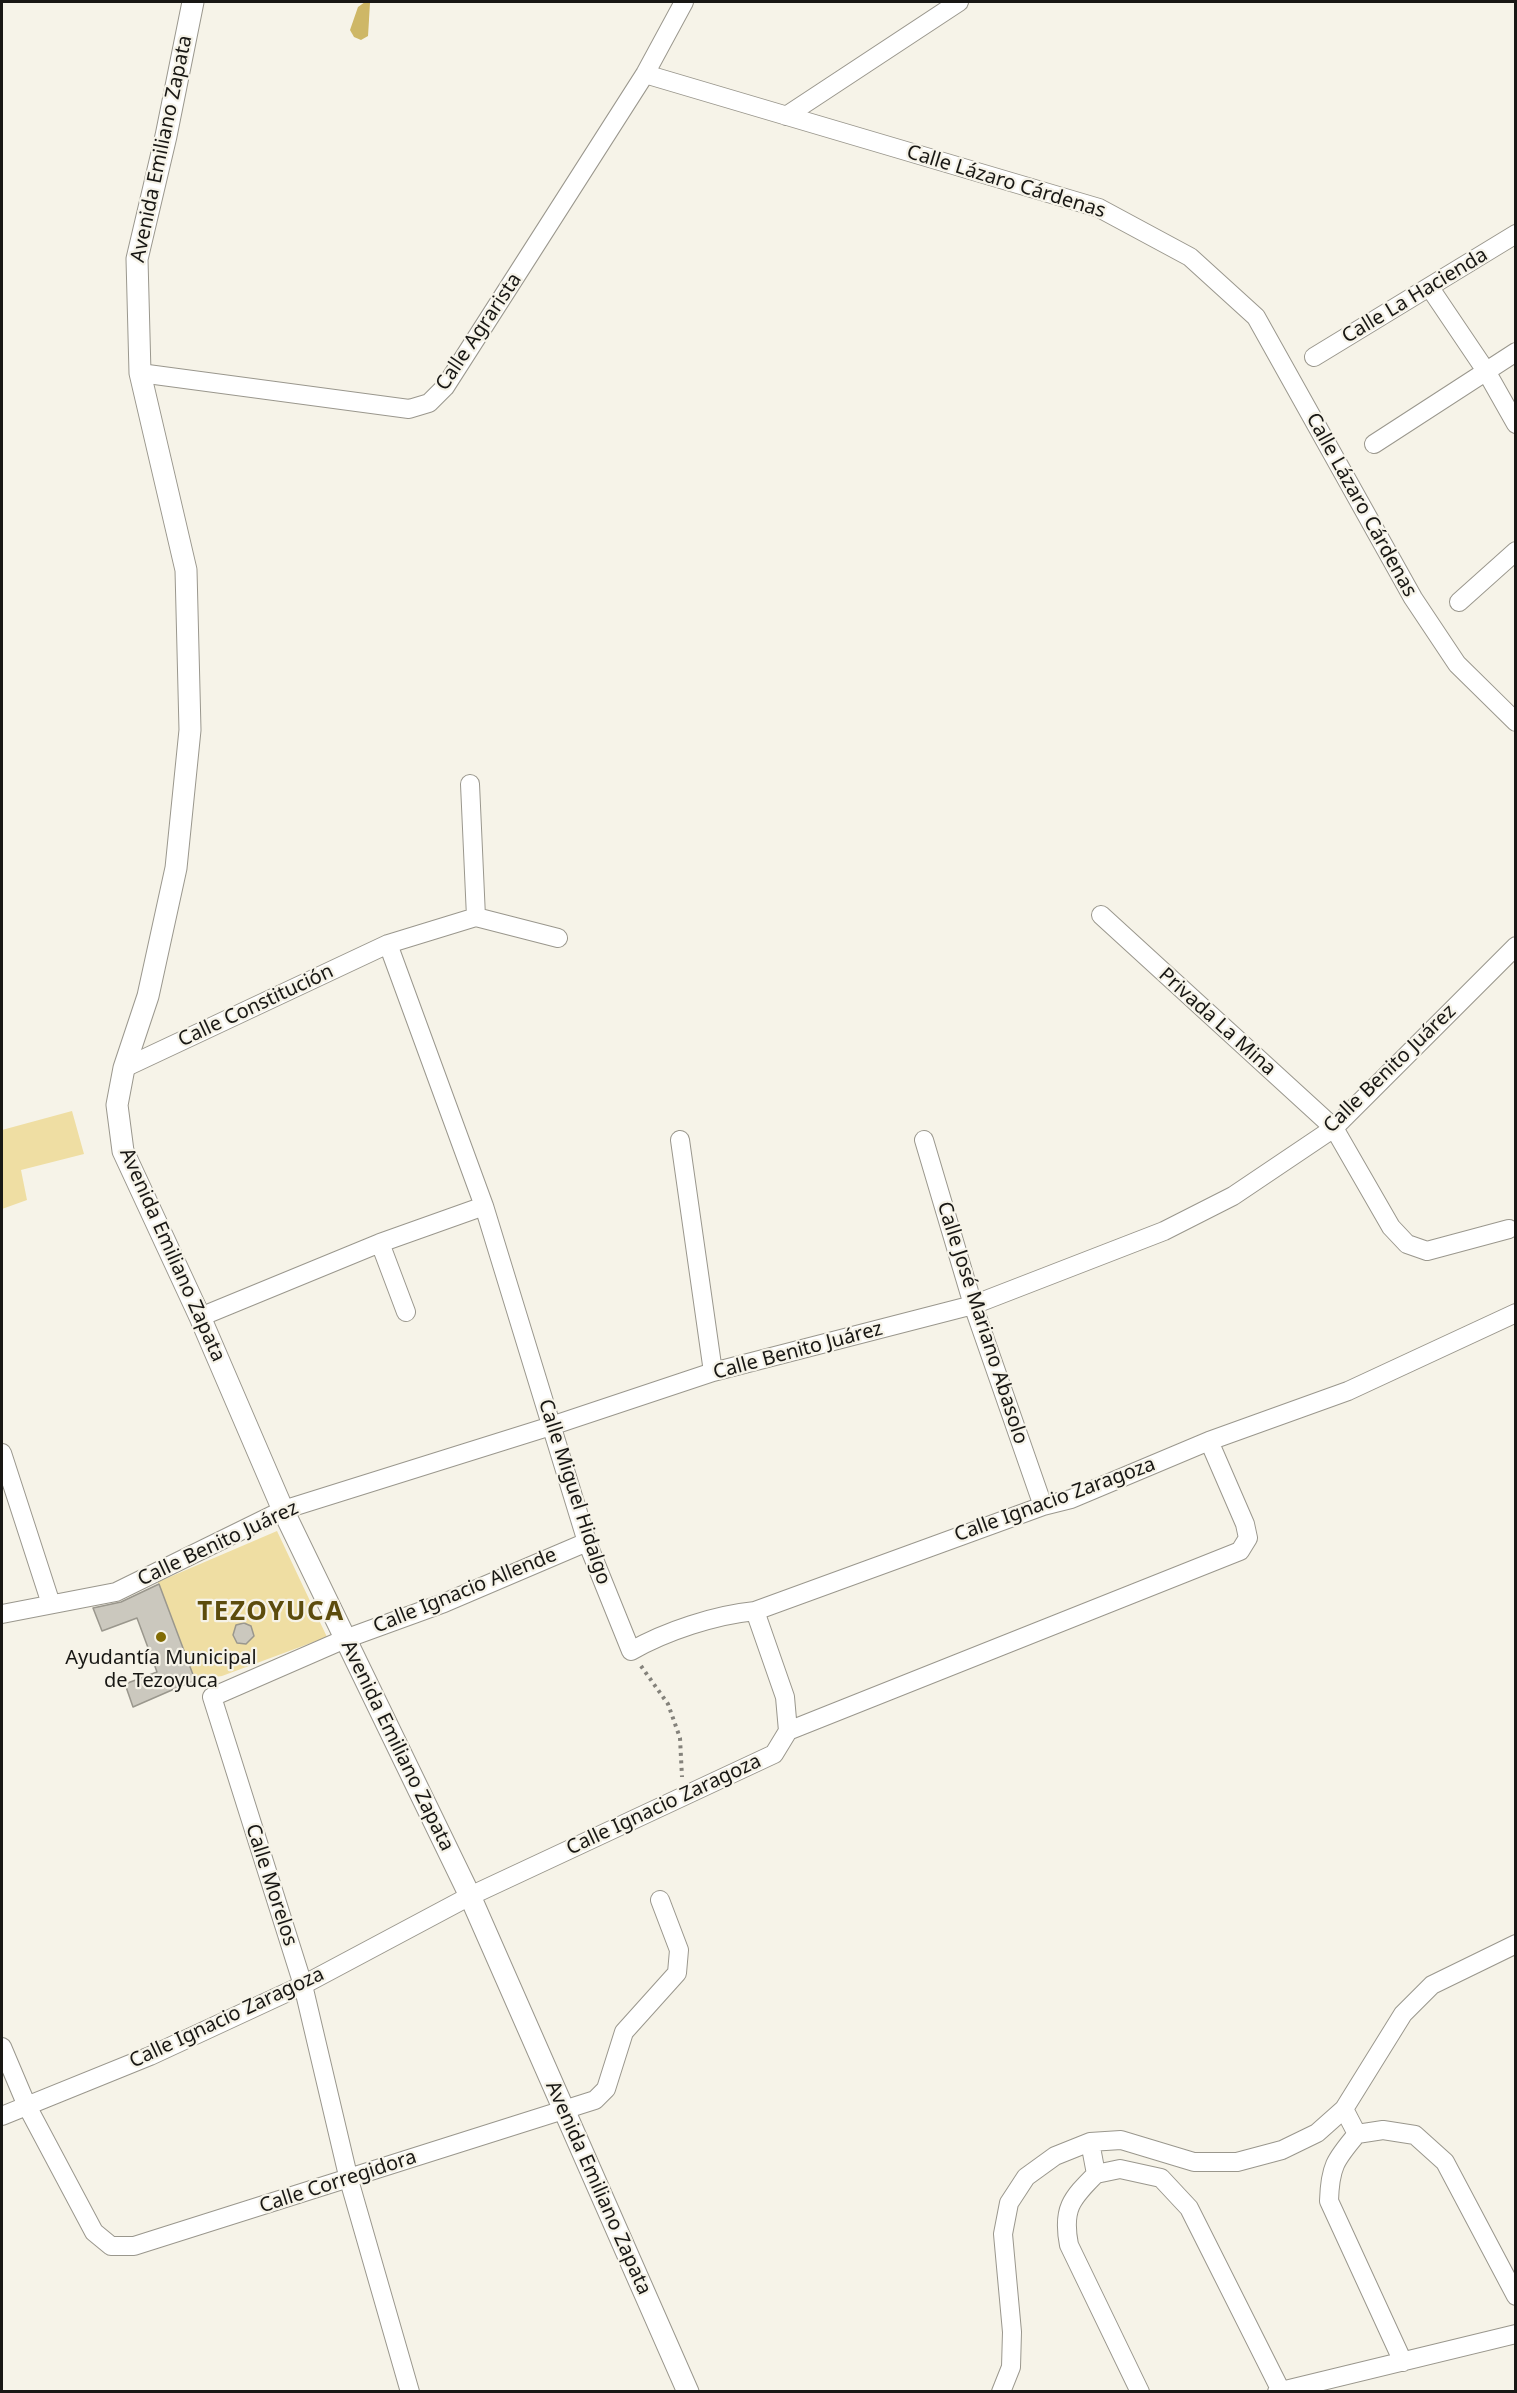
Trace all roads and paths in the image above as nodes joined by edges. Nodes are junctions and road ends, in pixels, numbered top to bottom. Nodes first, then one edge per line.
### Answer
1 (193, 2) edge
2 (684, 2) edge
3 (959, 2) edge
4 (645, 74) junction
5 (786, 116) junction
6 (1515, 234) edge
7 (1430, 288) junction
8 (1515, 352) edge
9 (1314, 357) dead end
10 (1486, 371) junction
11 (140, 373) junction
12 (1515, 424) edge
13 (1374, 444) dead end
14 (1515, 551) edge
15 (1459, 602) dead end
16 (1515, 722) edge
17 (470, 784) dead end
18 (1101, 915) dead end
19 (476, 917) junction
20 (558, 938) dead end
21 (388, 944) junction
22 (1515, 946) edge
23 (124, 1068) junction
24 (1334, 1128) junction
25 (680, 1140) dead end
26 (924, 1140) dead end
27 (484, 1206) junction
28 (1509, 1229) dead end
29 (380, 1243) junction
30 (973, 1305) junction
31 (406, 1312) dead end
32 (1515, 1313) edge
33 (200, 1317) junction
34 (713, 1372) junction
35 (551, 1426) junction
36 (1209, 1441) junction
37 (2, 1453) edge
38 (1043, 1506) junction
39 (283, 1510) junction
40 (587, 1542) junction
41 (51, 1604) junction
42 (754, 1611) junction
43 (2, 1614) edge
44 (345, 1639) junction
45 (631, 1651) junction
46 (212, 1697) joint
47 (788, 1731) junction
48 (683, 1796) junction
49 (470, 1896) junction
50 (660, 1900) dead end
51 (1515, 1944) edge
52 (303, 1985) junction
53 (2, 2047) edge
54 (27, 2106) junction
55 (1344, 2109) junction
56 (564, 2110) junction
57 (2, 2116) edge
58 (1357, 2134) junction
59 (1090, 2142) junction
60 (1096, 2174) junction
61 (349, 2180) junction
62 (1515, 2296) edge
63 (1515, 2334) edge
64 (1403, 2362) junction
65 (410, 2391) edge
66 (688, 2391) edge
67 (1001, 2391) edge
68 (1140, 2391) edge
69 (1279, 2391) edge

1 - 11 street, Avenida Emiliano Zapata
2 - 4 street, Calle Agrarista
3 - 5 street
4 - 5 street, Calle Lázaro Cárdenas
4 - 11 street, Calle Agrarista
5 - 16 street, Calle Lázaro Cárdenas
6 - 7 street, Calle La Hacienda
7 - 9 street, Calle La Hacienda
7 - 10 street
8 - 10 street
10 - 12 street
10 - 13 street
11 - 23 street, Avenida Emiliano Zapata
14 - 15 street
17 - 19 street
18 - 24 street, Privada La Mina
19 - 20 street
19 - 21 street, Calle Constitución
21 - 23 street, Calle Constitución
21 - 27 street, Calle Miguel Hidalgo
22 - 24 street, Calle Benito Juárez
23 - 33 street, Avenida Emiliano Zapata
24 - 28 street, Privada La Mina
24 - 30 street, Calle Benito Juárez
25 - 34 street
26 - 30 street, Calle José Mariano Abasolo
27 - 29 street
27 - 35 street, Calle Miguel Hidalgo
29 - 31 street
29 - 33 street
30 - 34 street, Calle Benito Juárez
30 - 38 street, Calle José Mariano Abasolo
32 - 36 street, Calle Ignacio Zaragoza
33 - 39 street, Avenida Emiliano Zapata
34 - 35 street, Calle Benito Juárez
35 - 39 street, Calle Benito Juárez
35 - 40 street, Calle Miguel Hidalgo
36 - 38 street, Calle Ignacio Zaragoza
36 - 47 street
37 - 41 street
38 - 42 street, Calle Ignacio Zaragoza
39 - 41 street, Calle Benito Juárez
39 - 44 street, Avenida Emiliano Zapata
40 - 44 street, Calle Ignacio Allende
40 - 45 street, Calle Miguel Hidalgo
41 - 43 street, Calle Benito Juárez
42 - 45 street
42 - 47 street
44 - 46 street, Calle Ignacio Allende
44 - 49 street, Avenida Emiliano Zapata
45 - 48 path
46 - 52 street, Calle Morelos
47 - 48 street, Calle Ignacio Zaragoza
48 - 49 street, Calle Ignacio Zaragoza
49 - 52 street, Calle Ignacio Zaragoza
49 - 56 street, Avenida Emiliano Zapata
50 - 56 street, Calle Corregidora
51 - 55 street
52 - 54 street, Calle Ignacio Zaragoza
52 - 61 street, Calle Morelos
53 - 54 street
54 - 57 street, Calle Ignacio Zaragoza
54 - 61 street, Calle Corregidora
55 - 58 street
55 - 59 street
56 - 61 street, Calle Corregidora
56 - 66 street, Avenida Emiliano Zapata
58 - 62 street
58 - 64 street
59 - 60 street
59 - 67 street
60 - 68 street
60 - 69 street
61 - 65 street, Calle Morelos
63 - 64 street
64 - 69 street

